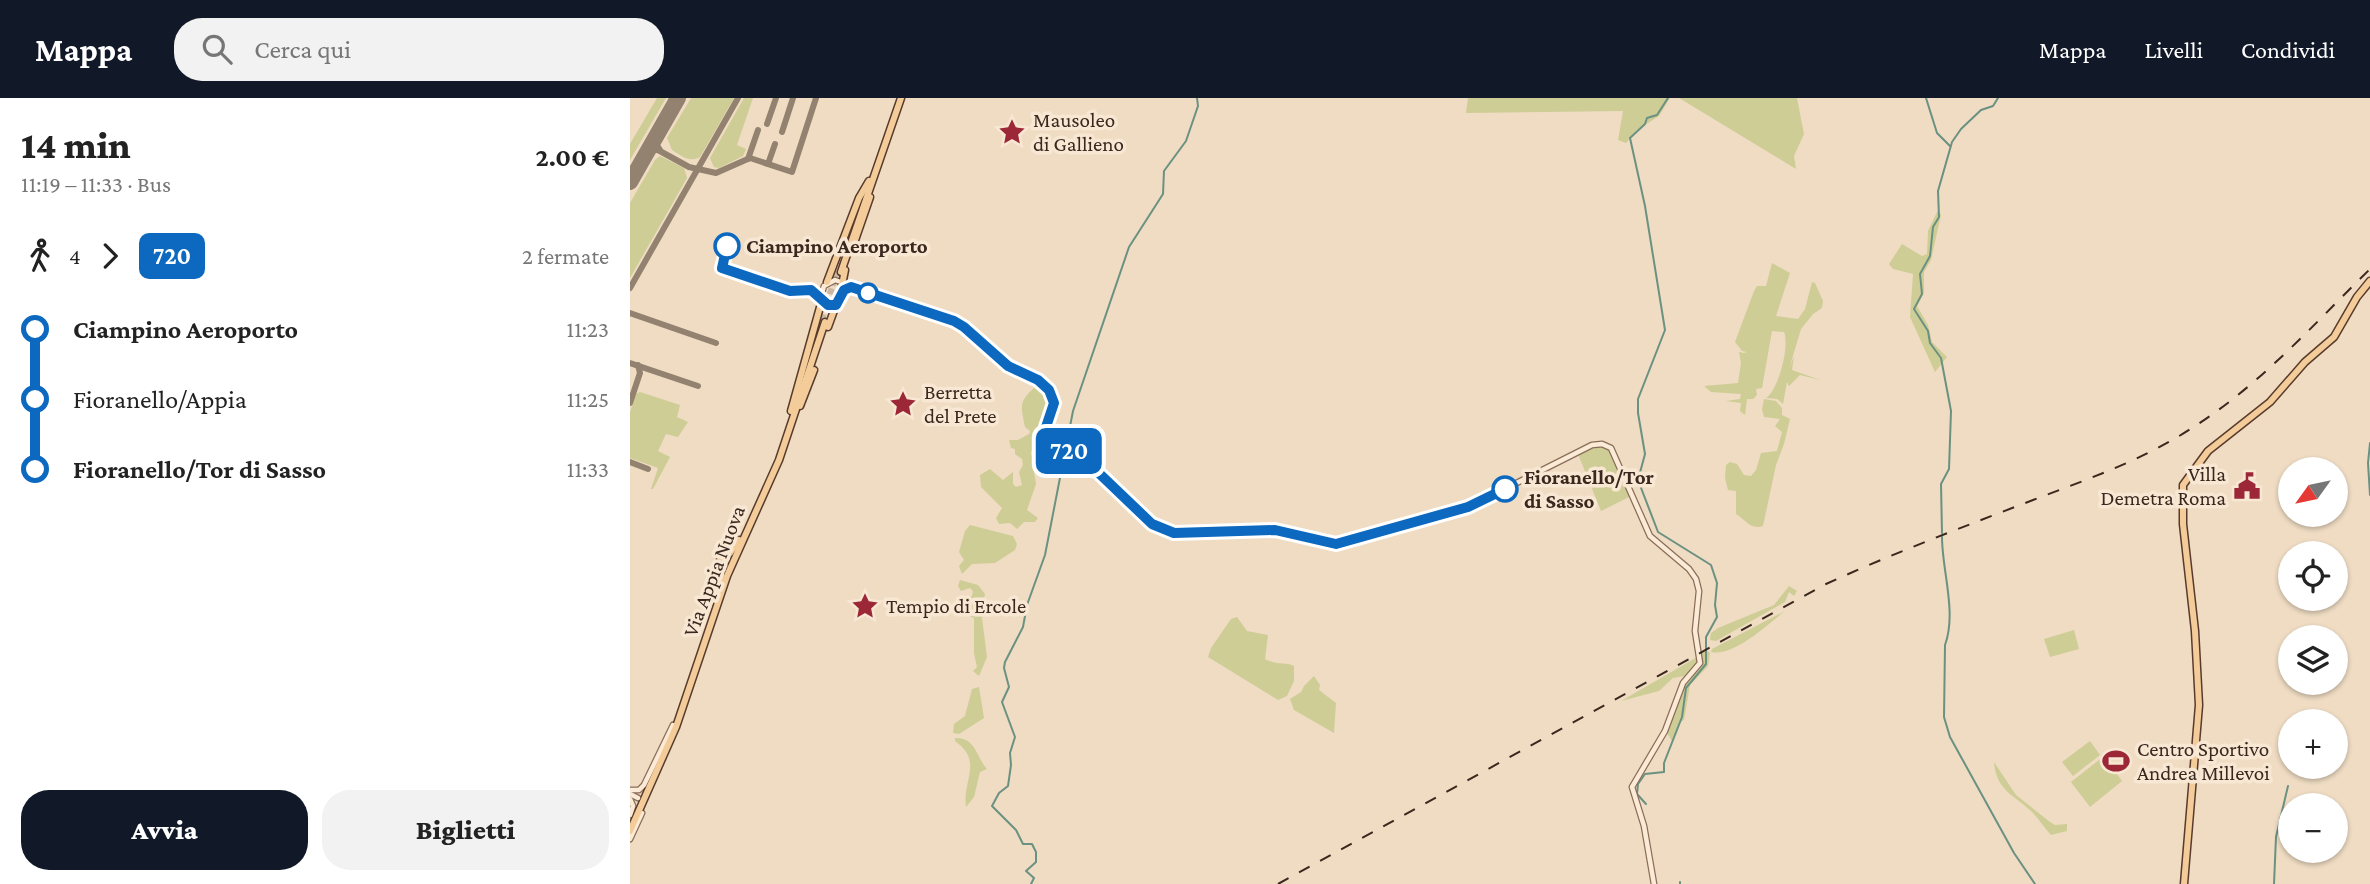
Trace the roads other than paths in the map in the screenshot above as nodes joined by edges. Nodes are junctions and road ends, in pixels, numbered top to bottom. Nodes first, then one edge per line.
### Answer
1 (900, 98) edge
2 (870, 182) junction
3 (839, 271) tunnel mouth
4 (2370, 281) edge
5 (827, 282) junction
6 (842, 288) junction
7 (822, 300) junction
8 (836, 305) junction
9 (824, 321) tunnel mouth
10 (791, 418) junction
11 (740, 538) junction
12 (716, 599) junction
13 (673, 725) junction
14 (630, 794) edge
15 (638, 798) dead end
16 (642, 813) dead end
17 (630, 817) edge
18 (630, 831) edge
19 (630, 839) edge
20 (1654, 884) edge
21 (2184, 884) edge

1 - 2 main road
2 - 3 main road
2 - 5 main road
2 - 6 main road
4 - 21 main road
5 - 6 street
5 - 7 street
6 - 8 street
6 - 20 street
7 - 8 street
7 - 10 main road
8 - 10 main road
9 - 10 main road, Via Appia Nuova
10 - 11 main road, Via Appia Nuova
10 - 18 main road, Via Appia Nuova
11 - 12 main road, Via Appia Nuova
11 - 12 main road
12 - 13 main road, Via Appia Nuova
13 - 14 street
13 - 17 main road, Via Appia Nuova
14 - 15 street
14 - 17 street
16 - 19 street

